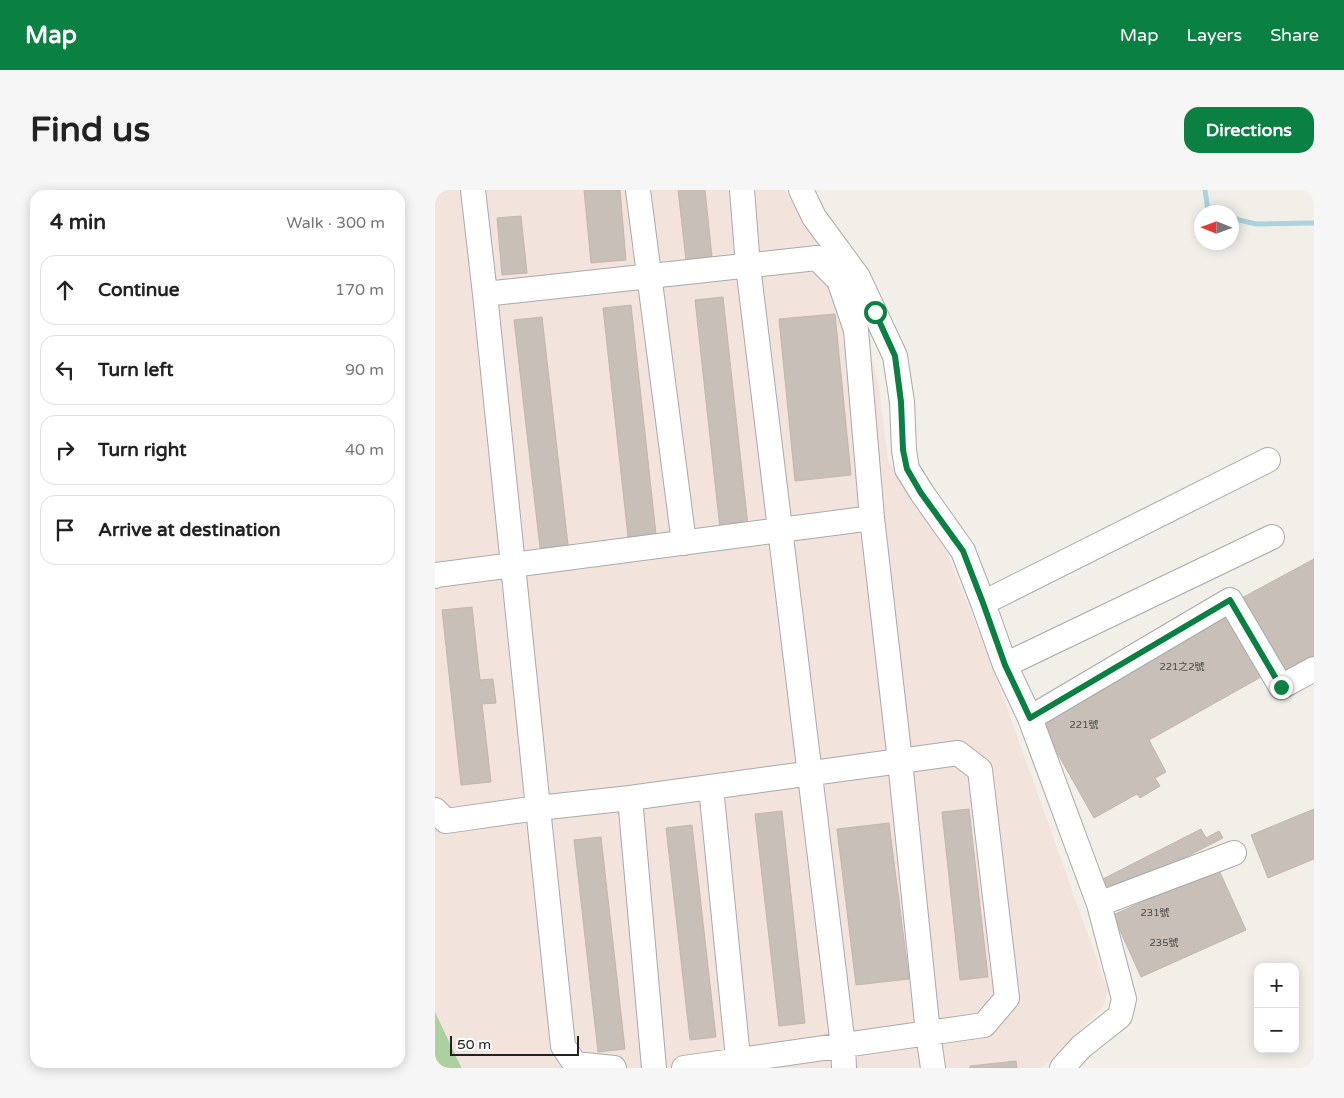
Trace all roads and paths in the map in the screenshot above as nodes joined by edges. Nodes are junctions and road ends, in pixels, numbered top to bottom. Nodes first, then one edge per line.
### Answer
1 (473, 190) edge
2 (638, 190) edge
3 (742, 190) edge
4 (801, 190) edge
5 (748, 266) junction
6 (649, 277) junction
7 (485, 294) junction
8 (1268, 460) dead end
9 (872, 518) junction
10 (780, 531) junction
11 (1272, 537) dead end
12 (684, 543) junction
13 (513, 565) junction
14 (435, 576) edge
15 (983, 603) junction
16 (1005, 665) junction
17 (1314, 668) edge
18 (1030, 718) junction
19 (900, 761) junction
20 (809, 773) junction
21 (711, 787) junction
22 (630, 798) junction
23 (538, 808) junction
24 (435, 810) edge
25 (1234, 853) dead end
26 (1099, 904) junction
27 (928, 1033) junction
28 (843, 1057) edge
29 (738, 1064) edge
30 (575, 1066) edge
31 (614, 1068) edge
32 (654, 1068) edge
33 (684, 1068) edge
34 (933, 1068) edge
35 (1062, 1068) edge

1 - 7 street
2 - 6 street
3 - 5 street
4 - 15 street
5 - 6 street
5 - 9 street
5 - 10 street
6 - 7 street
6 - 12 street
7 - 13 street
8 - 15 street
9 - 10 street
9 - 19 street
10 - 12 street
10 - 20 street
11 - 16 street
12 - 13 street
13 - 14 street
13 - 23 street
15 - 16 street
16 - 18 street
17 - 18 street
18 - 26 street
19 - 20 street
19 - 27 street
19 - 27 street
20 - 21 street
20 - 28 street
21 - 22 street
21 - 29 street
22 - 23 street
22 - 32 street
23 - 24 street
23 - 30 street
25 - 26 street
26 - 35 street
27 - 28 street
27 - 34 street
28 - 29 street
29 - 33 street
30 - 31 street

